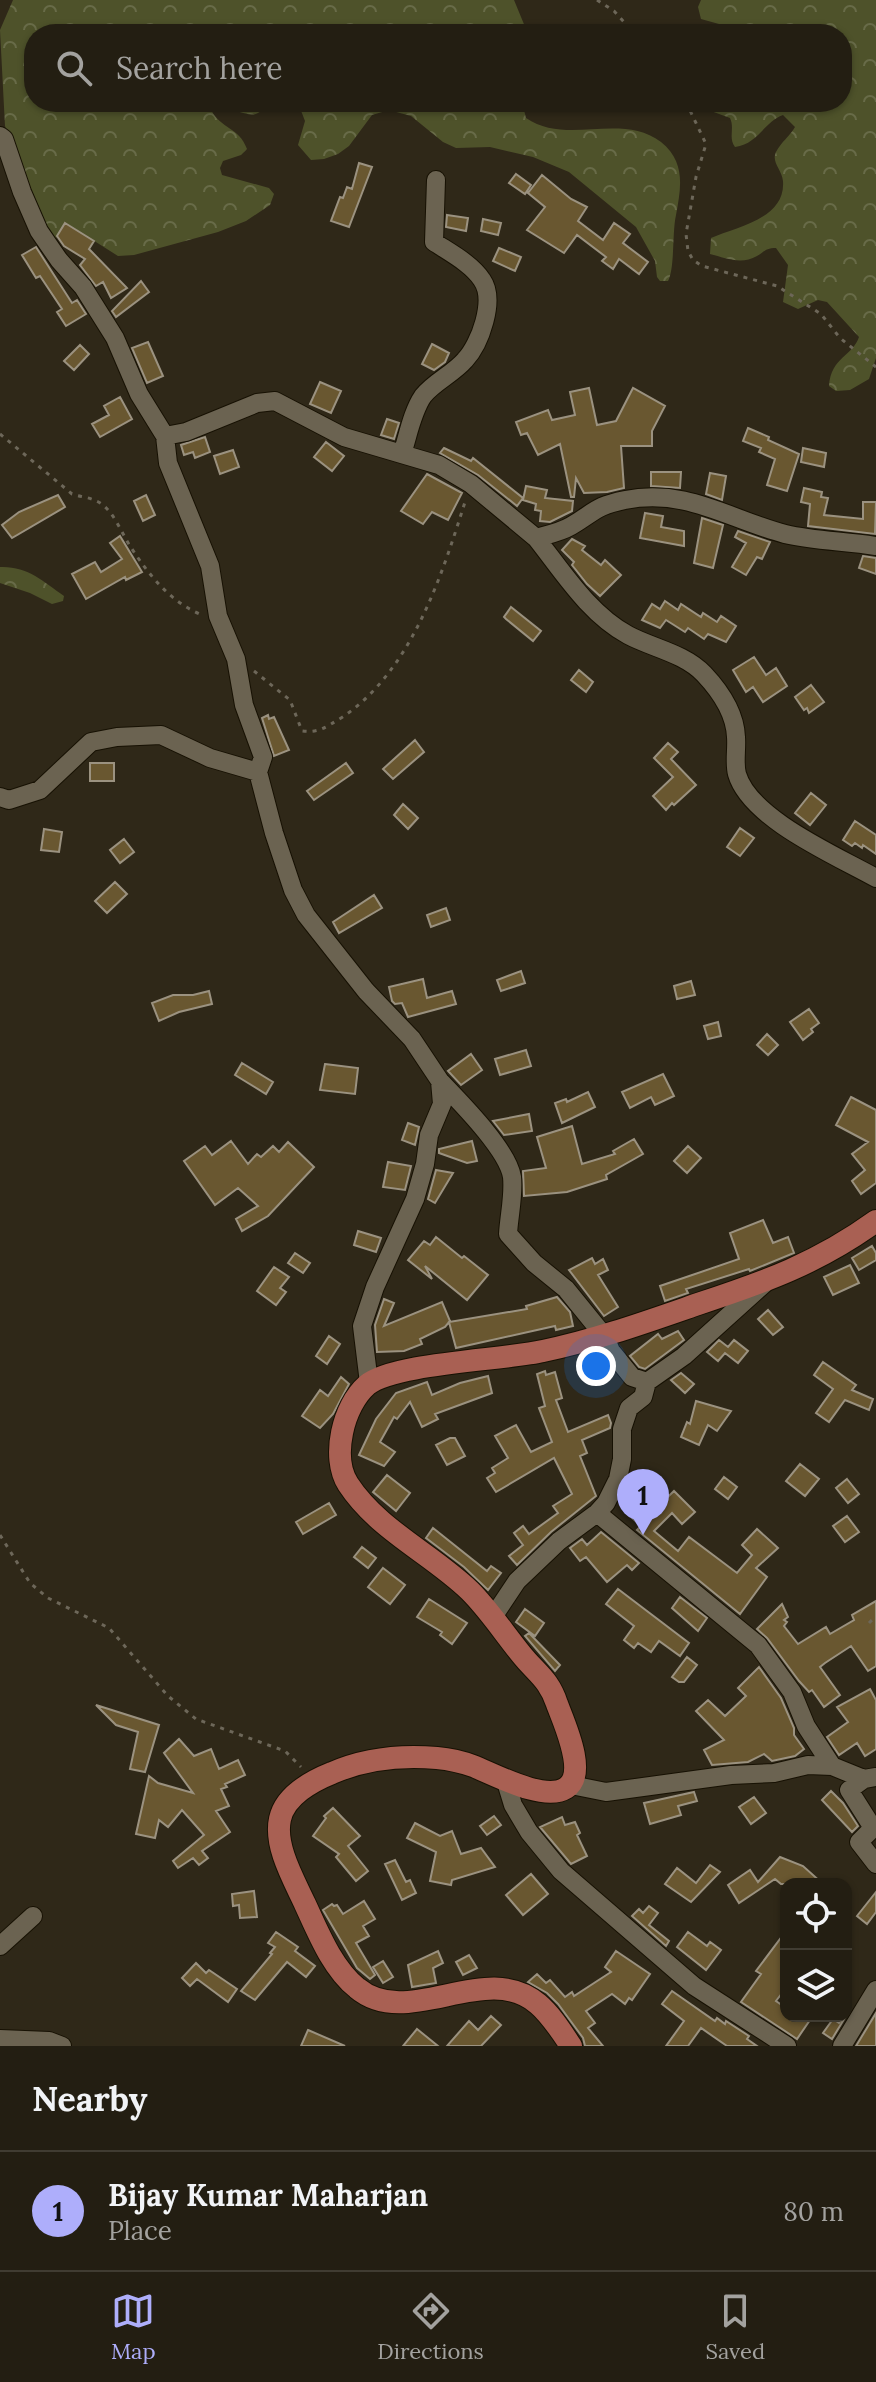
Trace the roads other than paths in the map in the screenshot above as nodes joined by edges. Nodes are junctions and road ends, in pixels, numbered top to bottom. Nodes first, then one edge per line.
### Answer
1 (0, 136) edge
2 (436, 180) dead end
3 (165, 436) junction
4 (402, 454) junction
5 (536, 538) junction
6 (876, 546) edge
7 (258, 772) junction
8 (0, 797) edge
9 (876, 878) edge
10 (440, 1081) junction
11 (876, 1221) edge
12 (766, 1282) junction
13 (605, 1337) junction
14 (647, 1382) junction
15 (369, 1383) junction
16 (597, 1513) junction
17 (493, 1617) junction
18 (832, 1766) junction
19 (870, 1778) edge
20 (506, 1782) junction
21 (571, 1785) junction
22 (876, 1864) edge
23 (33, 1916) dead end
24 (0, 1946) edge
25 (876, 1990) edge
26 (0, 2039) edge
27 (62, 2046) edge
28 (571, 2046) edge
29 (787, 2046) edge
30 (842, 2046) edge

1 - 3 street
2 - 4 street
3 - 4 street
3 - 7 street
4 - 5 street
5 - 6 street
5 - 9 street
7 - 8 street
7 - 10 street
10 - 13 street
10 - 15 street
11 - 12 main road
12 - 13 main road
12 - 14 street
13 - 14 street
13 - 15 main road
14 - 16 street
15 - 17 main road
16 - 17 street
16 - 18 street
17 - 21 main road
18 - 19 street
18 - 21 street
19 - 22 street
20 - 21 main road
20 - 28 main road
20 - 29 street
23 - 24 street
25 - 30 street
26 - 27 street

